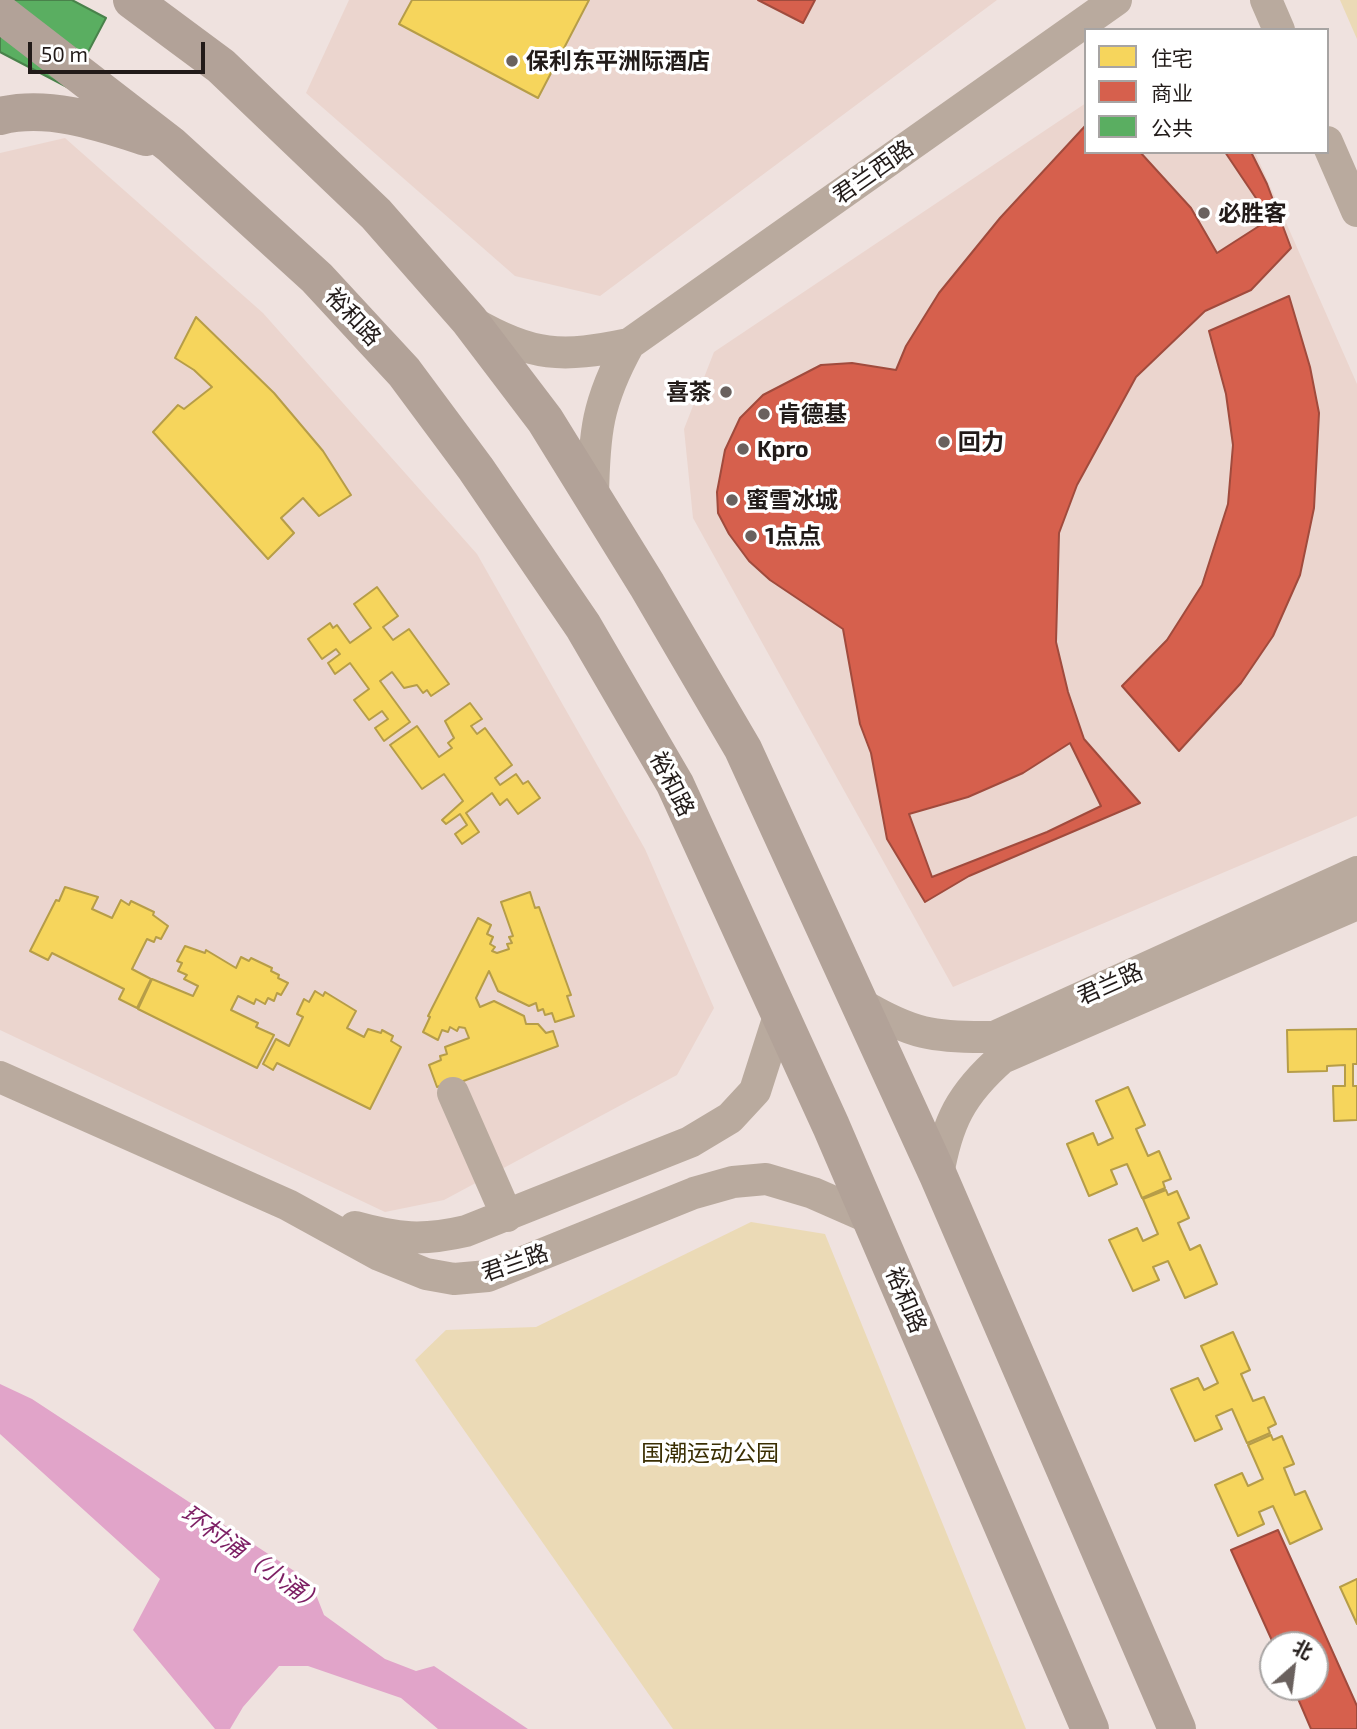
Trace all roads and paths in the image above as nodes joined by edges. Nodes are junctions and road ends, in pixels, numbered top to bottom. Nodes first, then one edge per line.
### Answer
1 (132, 0) edge
2 (172, 0) edge
3 (1116, 0) edge
4 (1266, 0) edge
5 (0, 13) edge
6 (1278, 28) edge
7 (221, 66) junction
8 (0, 116) edge
9 (171, 145) junction
10 (1329, 147) edge
11 (1357, 211) edge
12 (469, 320) junction
13 (629, 344) junction
14 (593, 498) junction
15 (1357, 872) edge
16 (1357, 904) edge
17 (859, 1003) junction
18 (779, 1016) junction
19 (0, 1077) edge
20 (453, 1093) dead end
21 (0, 1094) edge
22 (53, 1100) junction
23 (937, 1175) junction
24 (288, 1205) junction
25 (508, 1216) junction
26 (870, 1218) junction
27 (1090, 1729) edge
28 (1177, 1729) edge

1 - 7 main road
2 - 7 main road
3 - 13 street, 君兰西路
4 - 6 street
5 - 9 main road, 裕和路
7 - 12 main road
8 - 9 main road
9 - 18 main road, 裕和路
10 - 11 street
12 - 13 street
12 - 14 main road
13 - 14 street
14 - 17 main road
15 - 17 street, 君兰路
16 - 23 street, 君兰路
17 - 23 main road
18 - 25 street
18 - 26 main road, 裕和路
19 - 22 street, 君兰路
20 - 25 street
21 - 22 street, 君兰路
22 - 24 street, 君兰路
23 - 28 main road
24 - 25 street
24 - 26 street, 君兰路
26 - 27 main road, 裕和路

